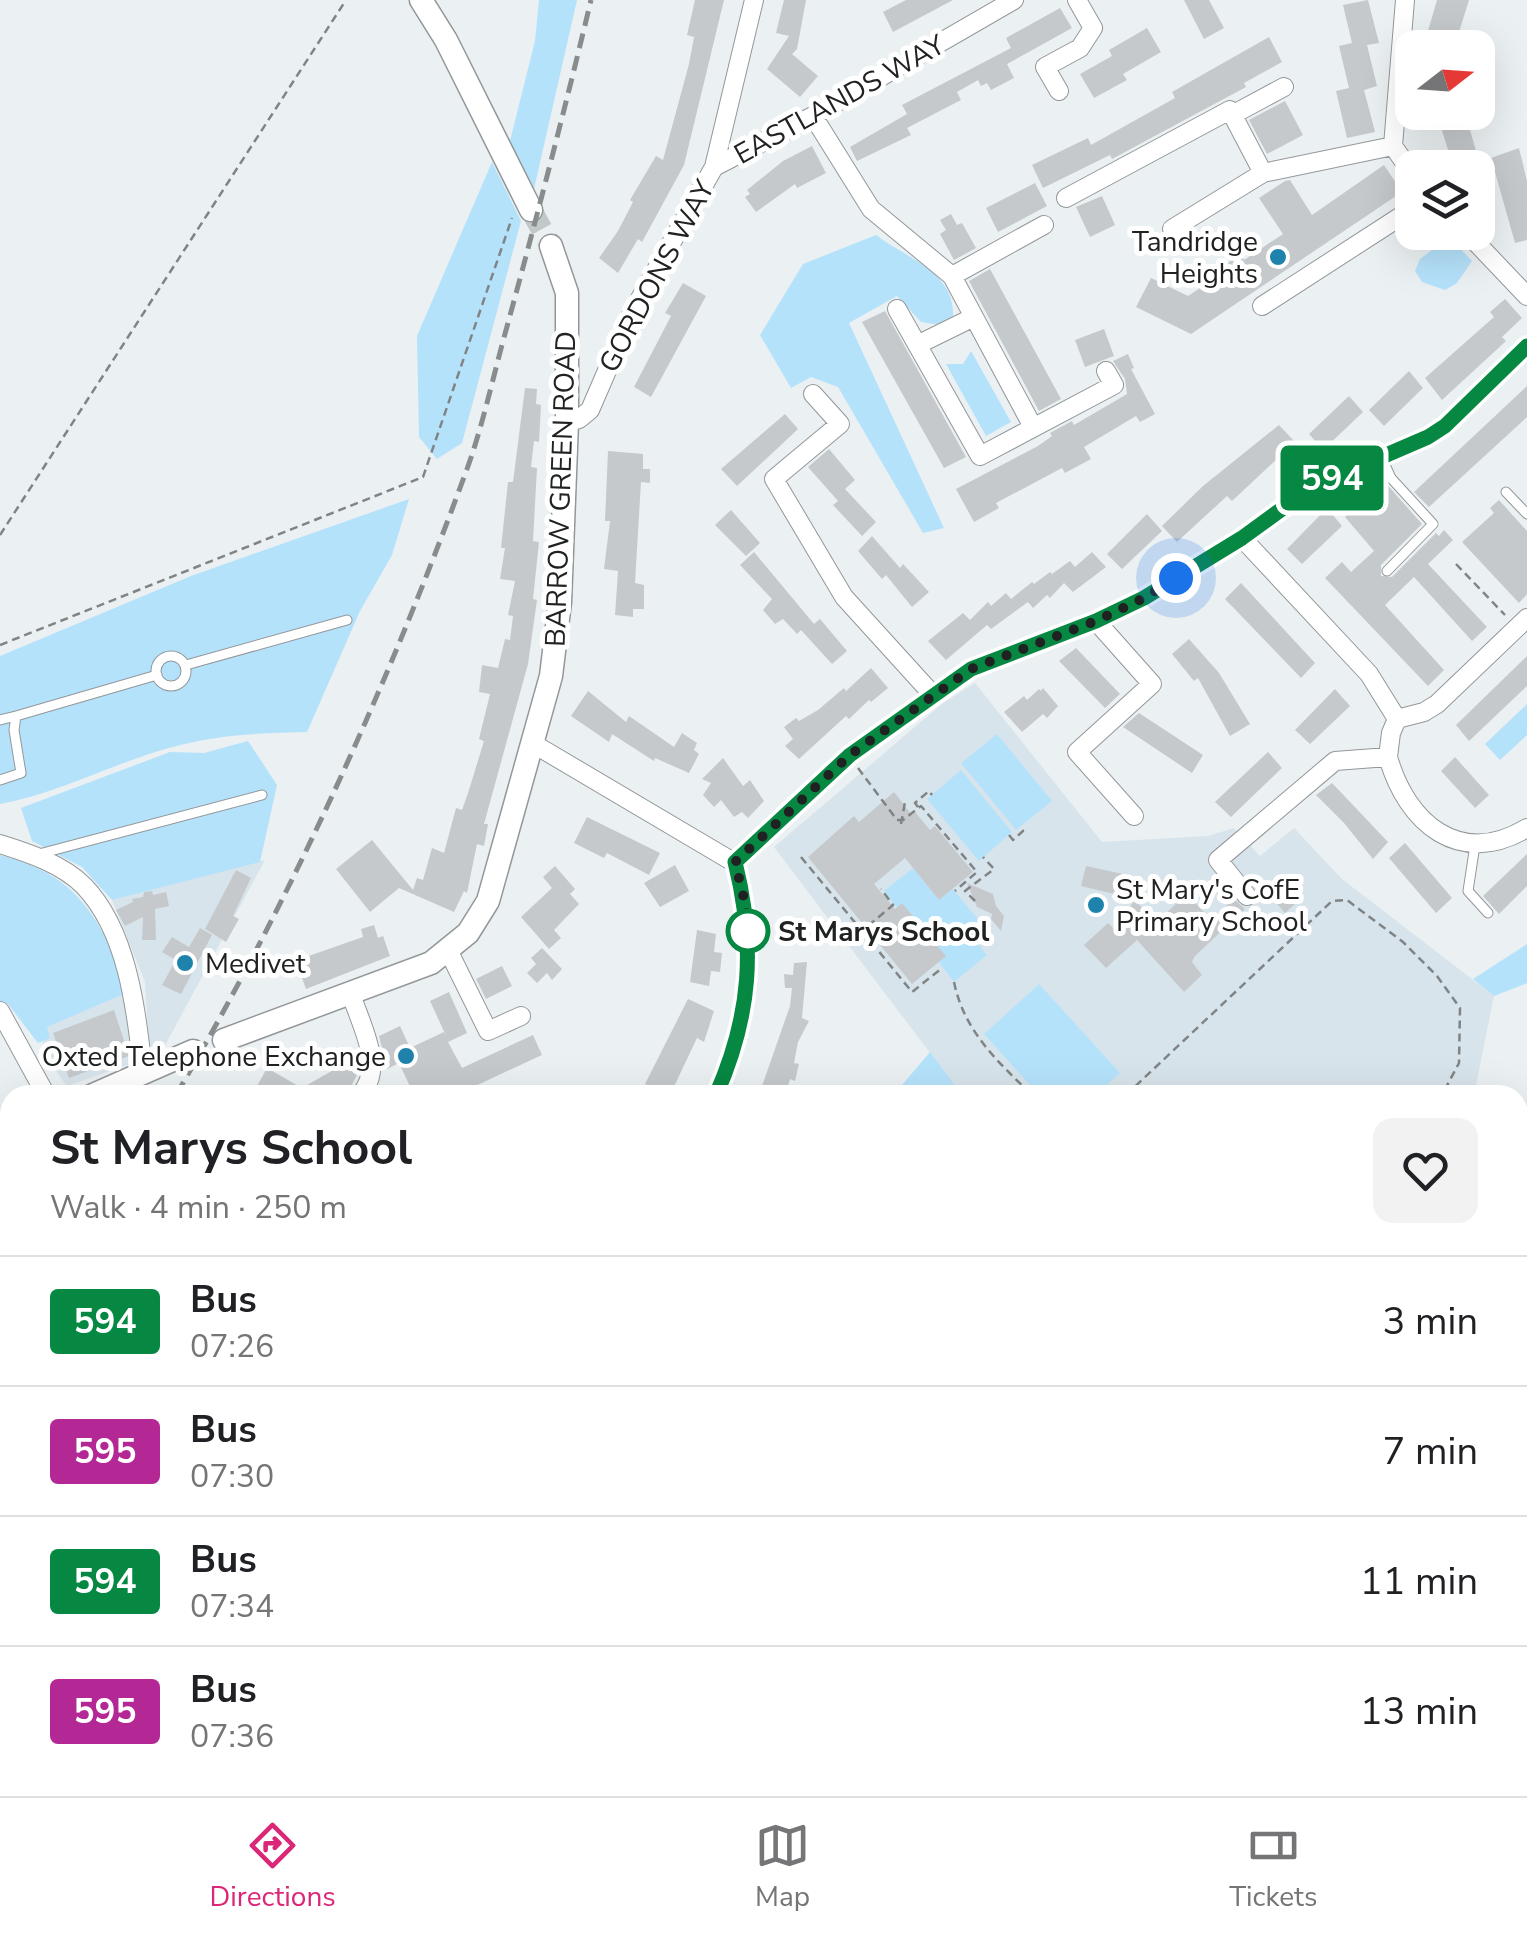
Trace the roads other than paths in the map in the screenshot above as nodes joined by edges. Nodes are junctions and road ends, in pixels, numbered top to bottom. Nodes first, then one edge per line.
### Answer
1 (421, 0) edge
2 (754, 0) edge
3 (1014, 0) edge
4 (1077, 0) edge
5 (1405, 0) edge
6 (1284, 87) dead end
7 (1060, 91) dead end
8 (1232, 115) junction
9 (813, 116) junction
10 (1392, 146) junction
11 (1395, 150) edge
12 (714, 166) junction
13 (1263, 173) junction
14 (1066, 198) dead end
15 (526, 201) tunnel mouth
16 (1395, 220) edge
17 (1044, 225) dead end
18 (1172, 229) dead end
19 (552, 246) tunnel mouth
20 (1483, 250) edge
21 (952, 276) junction
22 (1527, 296) edge
23 (1262, 306) dead end
24 (898, 310) dead end
25 (974, 317) junction
26 (917, 345) junction
27 (1527, 346) edge
28 (1106, 372) dead end
29 (812, 394) dead end
30 (568, 422) junction
31 (1033, 428) junction
32 (1381, 456) junction
33 (1506, 492) dead end
34 (1527, 514) edge
35 (1242, 538) junction
36 (1387, 572) dead end
37 (347, 620) dead end
38 (1096, 621) junction
39 (1522, 622) edge
40 (186, 665) junction
41 (157, 675) junction
42 (933, 695) junction
43 (16, 716) junction
44 (1397, 719) junction
45 (0, 720) edge
46 (532, 743) junction
47 (1388, 758) junction
48 (0, 780) edge
49 (262, 795) dead end
50 (1134, 816) dead end
51 (1527, 828) edge
52 (0, 844) edge
53 (1475, 845) junction
54 (36, 855) junction
55 (735, 862) junction
56 (1247, 896) dead end
57 (1488, 913) dead end
58 (449, 952) junction
59 (351, 994) junction
60 (0, 1011) edge
61 (521, 1016) dead end
62 (224, 1040) dead end
63 (193, 1051) dead end
64 (144, 1070) junction
65 (41, 1085) edge
66 (113, 1085) edge
67 (369, 1085) edge
68 (720, 1085) edge

1 - 15 street
2 - 12 street, GORDONS WAY
3 - 9 street, EASTLANDS WAY
4 - 7 street
5 - 10 street
6 - 8 street
8 - 13 street
8 - 14 street
9 - 12 street, EASTLANDS WAY
9 - 21 street
10 - 11 street
10 - 13 street
12 - 30 street, GORDONS WAY
13 - 18 street
16 - 23 street
17 - 21 street
19 - 30 street, BARROW GREEN ROAD
20 - 22 street
21 - 25 street
24 - 26 street
25 - 26 street
25 - 31 street
26 - 31 street
27 - 32 street
28 - 31 street
29 - 42 street
30 - 46 street, BARROW GREEN ROAD
32 - 35 street
32 - 36 lane
33 - 34 lane
35 - 38 street
35 - 44 street
37 - 40 lane
38 - 42 street
38 - 50 street
39 - 44 street
40 - 41 lane
40 - 41 lane
41 - 43 lane
42 - 55 street
43 - 45 lane
43 - 48 lane
44 - 47 street
46 - 55 street
46 - 58 street, BARROW GREEN ROAD
47 - 53 street
47 - 56 street
49 - 54 lane
51 - 53 street
52 - 54 street
53 - 57 lane
54 - 64 street
55 - 68 street
58 - 59 street, BARROW GREEN ROAD
58 - 61 street
59 - 62 street, BARROW GREEN ROAD
59 - 67 street
60 - 65 street
63 - 64 street
64 - 66 street

